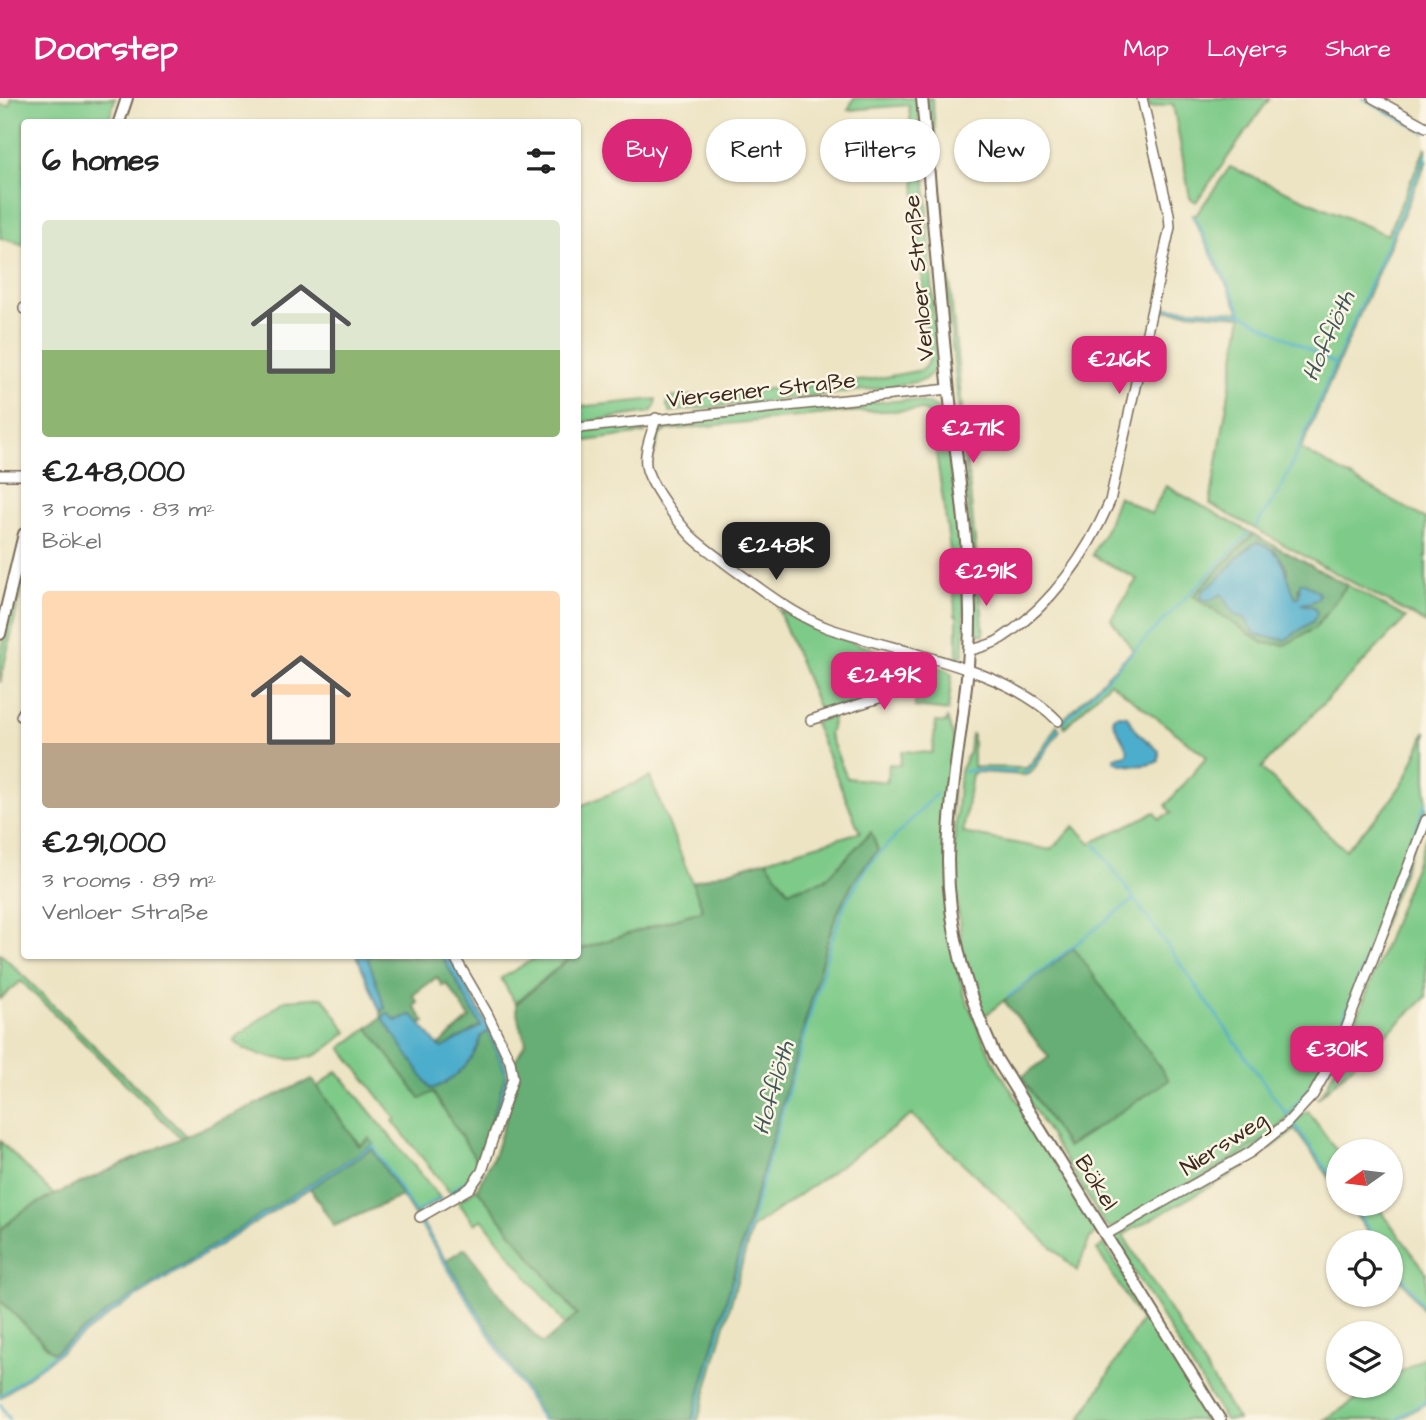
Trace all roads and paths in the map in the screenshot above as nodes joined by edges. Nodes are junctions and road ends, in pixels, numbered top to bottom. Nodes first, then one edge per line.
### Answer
1 (922, 98) edge
2 (1142, 98) edge
3 (1373, 98) edge
4 (1426, 127) edge
5 (949, 389) junction
6 (656, 418) junction
7 (581, 428) edge
8 (0, 475) edge
9 (21, 475) edge
10 (21, 546) edge
11 (0, 634) edge
12 (899, 648) junction
13 (968, 651) junction
14 (967, 671) junction
15 (811, 720) dead end
16 (1058, 721) dead end
17 (1426, 820) edge
18 (959, 956) joint
19 (456, 959) edge
20 (420, 1217) dead end
21 (1105, 1235) junction
22 (1220, 1420) edge

1 - 5 main road, Venloer Straße
2 - 13 street
3 - 4 street
5 - 6 street, Viersener Straße
5 - 13 main road, Venloer Straße
6 - 7 street, Viersener Straße
6 - 12 street
8 - 9 street
10 - 11 main road
12 - 14 street
12 - 15 street
13 - 14 main road, Venloer Straße
14 - 16 street
14 - 18 main road, Venloer Straße
17 - 21 street, Niersweg
18 - 21 main road, Bökel
19 - 20 street
21 - 22 main road, Bökel

